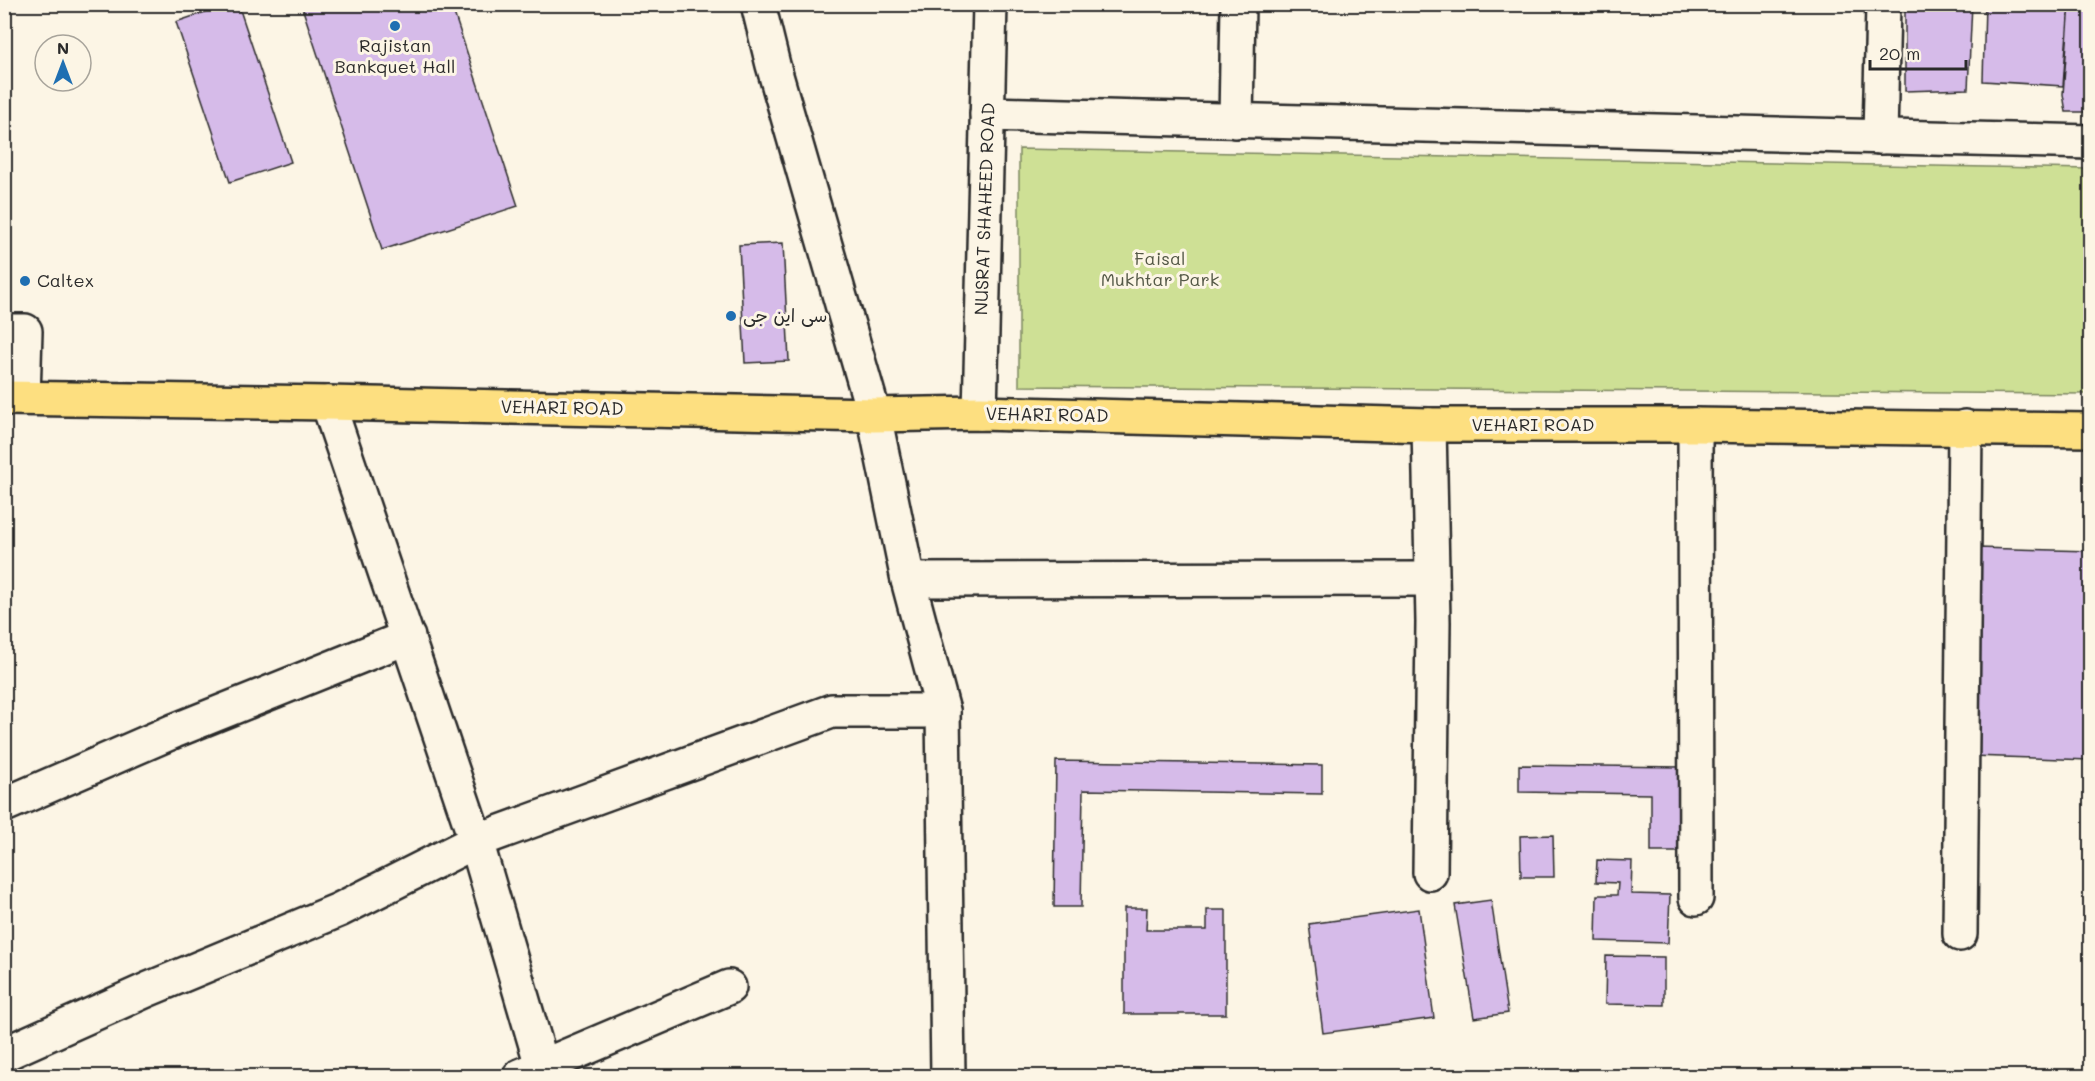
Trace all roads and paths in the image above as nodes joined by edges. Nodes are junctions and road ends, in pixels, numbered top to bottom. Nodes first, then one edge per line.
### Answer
1 (758, 4) edge
2 (990, 4) edge
3 (1238, 4) edge
4 (1883, 4) edge
5 (987, 114) junction
6 (1236, 121) junction
7 (1880, 136) junction
8 (2091, 142) edge
9 (4, 331) edge
10 (14, 398) edge
11 (328, 403) junction
12 (980, 413) junction
13 (874, 416) junction
14 (1695, 424) junction
15 (1429, 425) junction
16 (1965, 427) junction
17 (2091, 430) edge
18 (1432, 579) junction
19 (908, 580) junction
20 (408, 637) junction
21 (943, 711) junction
22 (4, 805) edge
23 (476, 841) junction
24 (1430, 873) dead end
25 (1695, 898) dead end
26 (1960, 934) dead end
27 (729, 987) dead end
28 (4, 1054) edge
29 (536, 1073) edge
30 (948, 1077) edge

1 - 13 street
2 - 5 street, NUSRAT SHAHEED ROAD
3 - 6 street
4 - 7 street
5 - 6 street
5 - 12 street, NUSRAT SHAHEED ROAD
6 - 7 street
7 - 8 street
9 - 10 street
10 - 11 main road, VEHARI ROAD
11 - 13 main road, VEHARI ROAD
11 - 20 street
12 - 13 main road, VEHARI ROAD
12 - 15 main road, VEHARI ROAD
13 - 19 street
14 - 15 main road, VEHARI ROAD
14 - 16 main road, VEHARI ROAD
14 - 25 street
15 - 18 street
16 - 17 main road, VEHARI ROAD
16 - 26 street
18 - 19 street
18 - 24 street
19 - 21 street
20 - 22 street
20 - 23 street
21 - 23 street
21 - 30 street
23 - 28 street
23 - 29 street
27 - 29 street

